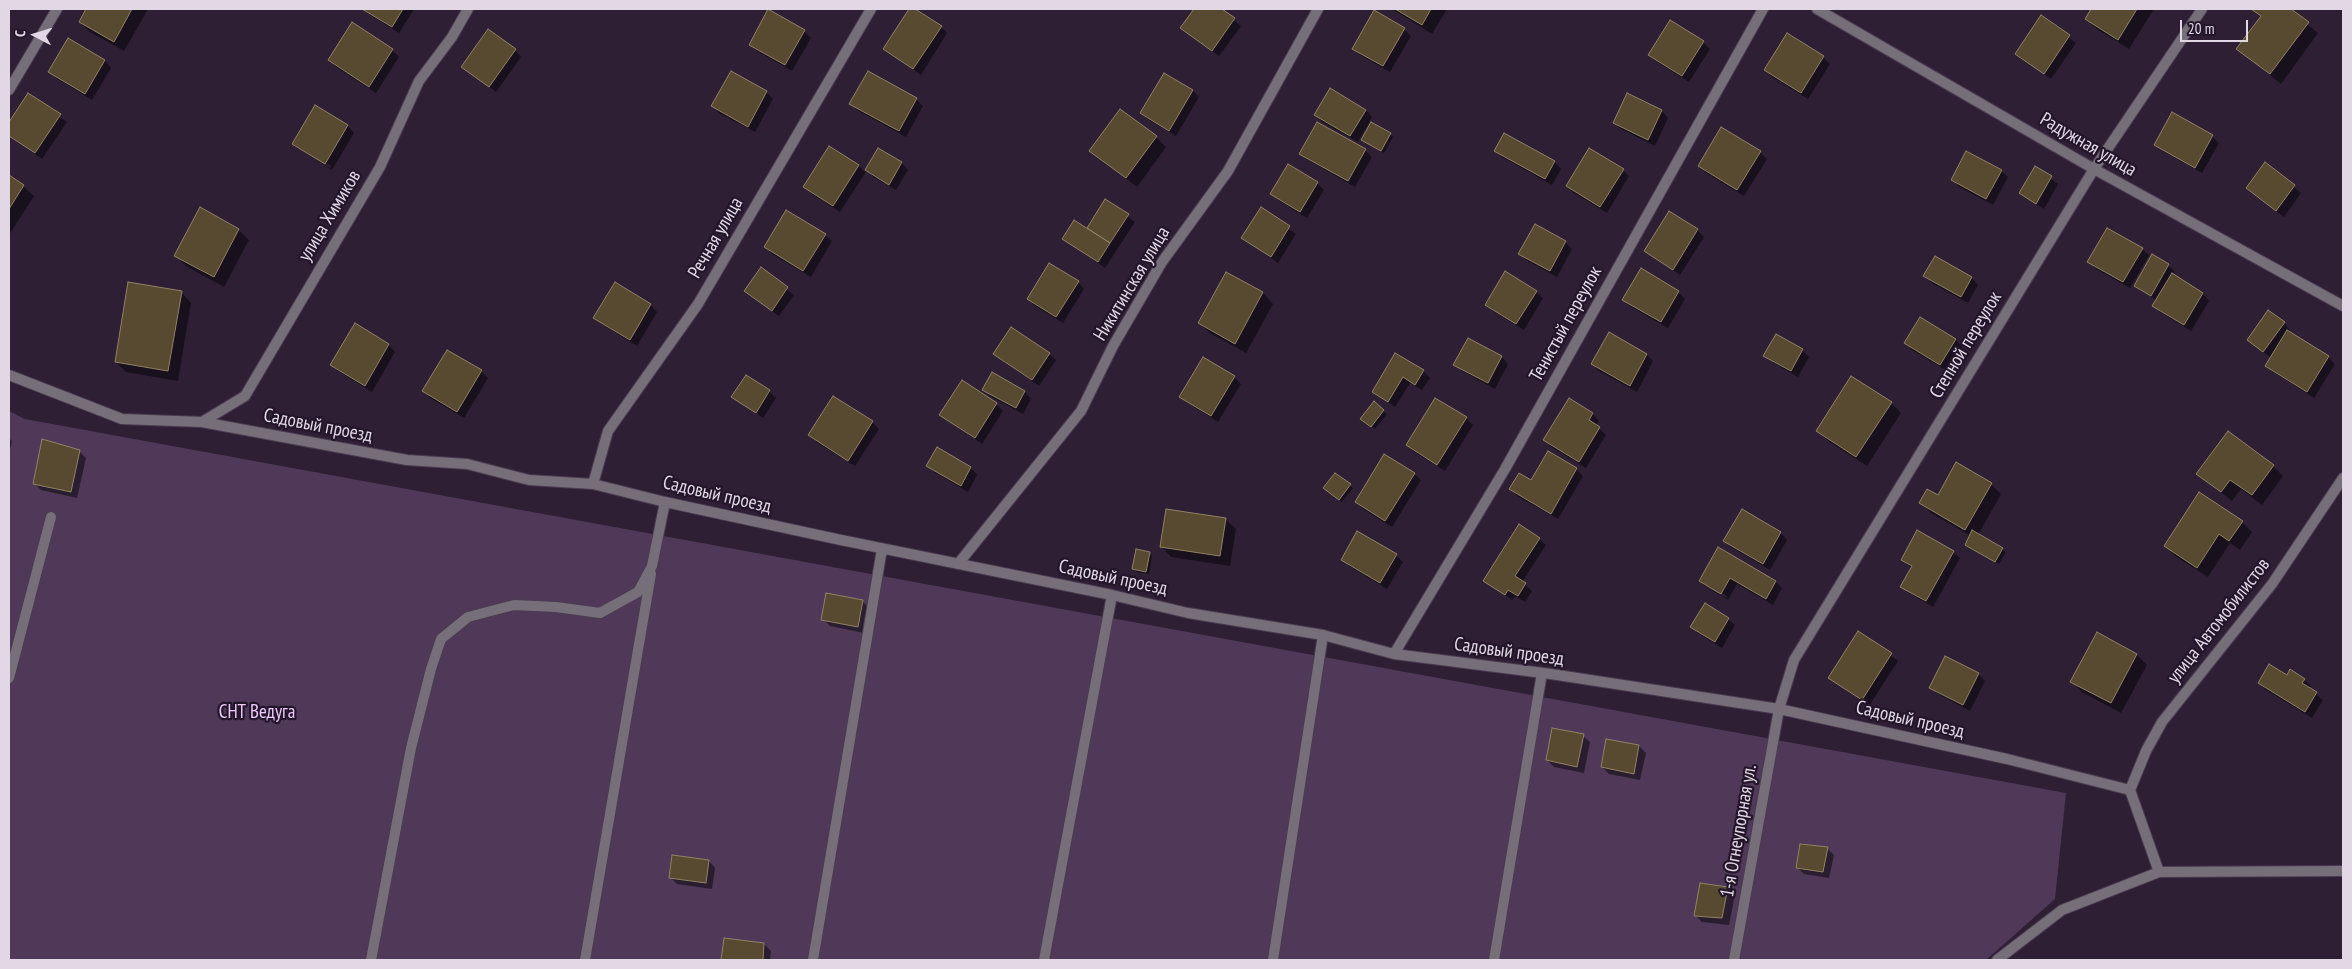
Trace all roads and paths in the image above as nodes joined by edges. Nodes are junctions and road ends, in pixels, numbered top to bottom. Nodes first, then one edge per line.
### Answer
1 (57, 9) edge
2 (468, 9) edge
3 (871, 9) edge
4 (1318, 9) edge
5 (1762, 9) edge
6 (1818, 9) edge
7 (2202, 9) edge
8 (9, 90) edge
9 (2094, 169) junction
10 (2343, 306) edge
11 (9, 375) edge
12 (202, 422) junction
13 (2343, 478) edge
14 (593, 484) junction
15 (665, 502) junction
16 (51, 517) dead end
17 (882, 549) junction
18 (958, 564) junction
19 (652, 566) junction
20 (1112, 595) junction
21 (1323, 635) junction
22 (1394, 654) junction
23 (1542, 673) junction
24 (9, 678) edge
25 (1779, 709) junction
26 (2130, 790) junction
27 (2343, 871) edge
28 (2159, 872) junction
29 (370, 960) edge
30 (585, 960) edge
31 (813, 960) edge
32 (1044, 960) edge
33 (1273, 960) edge
34 (1494, 960) edge
35 (1734, 960) edge
36 (1996, 960) edge

1 - 8 street
2 - 12 street, улица Химиков
3 - 14 street, Речная улица
4 - 18 street, Никитинская улица
5 - 22 street, Тенистый переулок
6 - 9 street, Радужная улица
7 - 9 street, Степной переулок
9 - 10 street, Радужная улица
9 - 25 street, Степной переулок
11 - 12 street, Садовый проезд
12 - 14 street, Садовый проезд
13 - 26 street, улица Автомобилистов
14 - 15 street, Садовый проезд
15 - 17 street, Садовый проезд
15 - 19 street
16 - 24 street
17 - 18 street, Садовый проезд
17 - 31 street
18 - 20 street, Садовый проезд
19 - 29 street
19 - 30 street
20 - 21 street, Садовый проезд
20 - 32 street
21 - 22 street, Садовый проезд
21 - 33 street
22 - 23 street, Садовый проезд
23 - 25 street, Садовый проезд
23 - 34 street
25 - 26 street, Садовый проезд
25 - 35 street, 1-я Огнеупорная ул.
26 - 28 street
27 - 28 street
28 - 36 street

